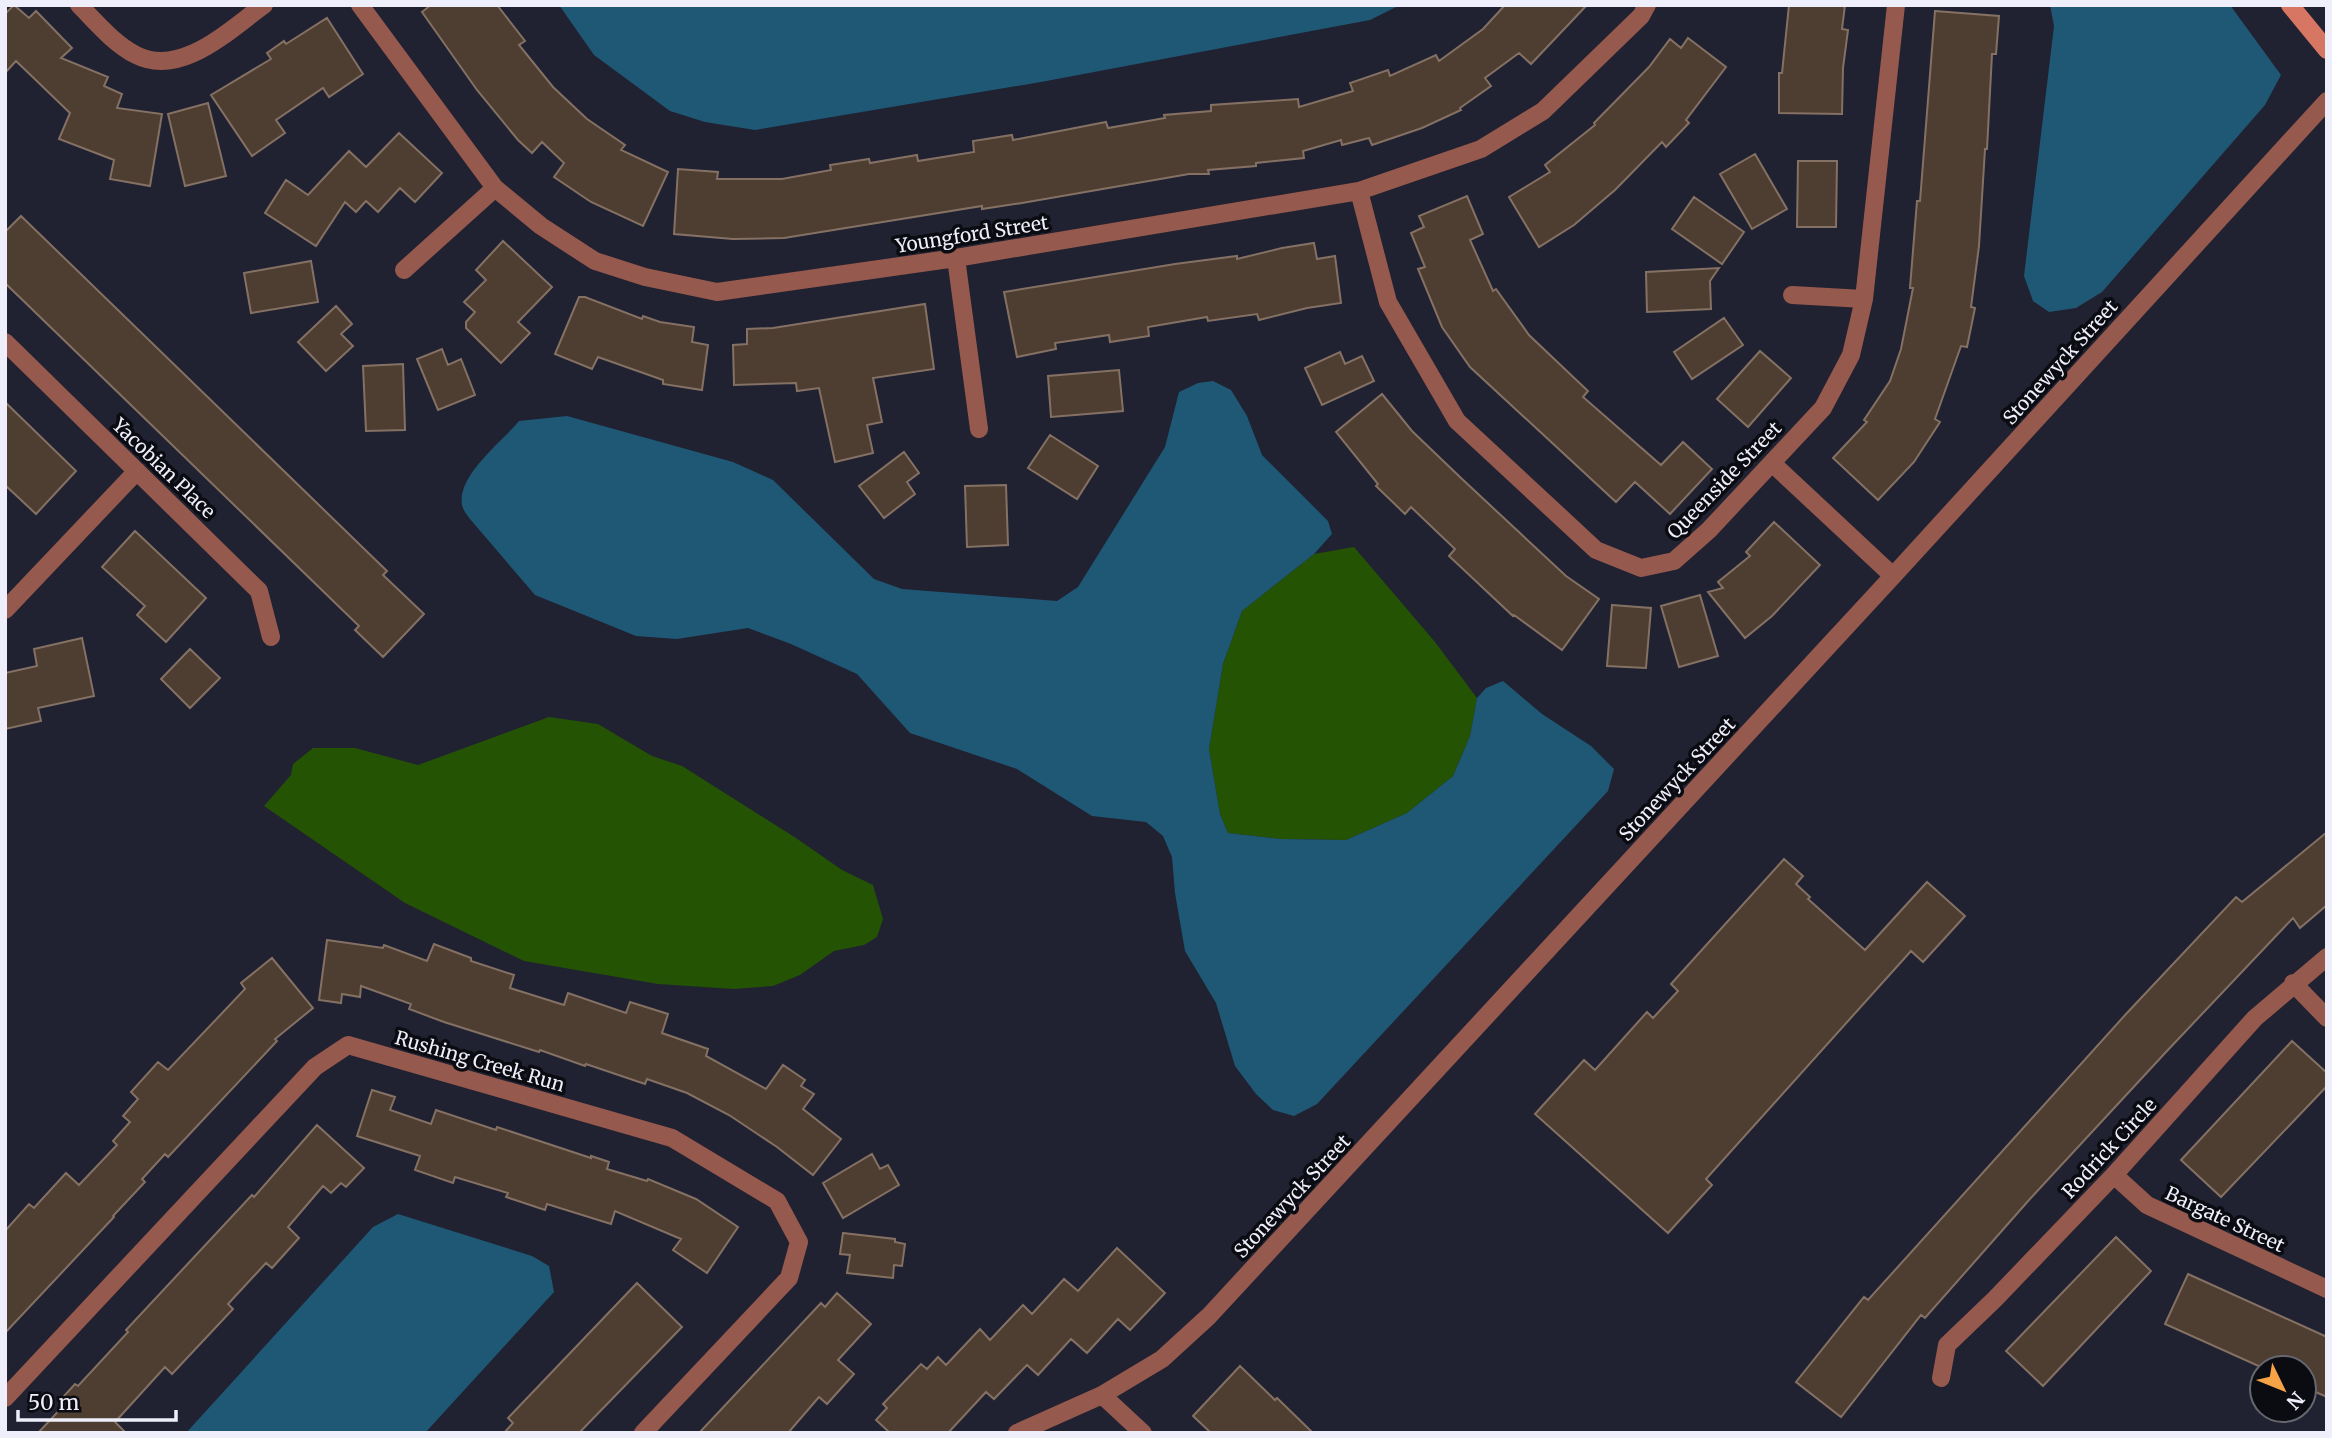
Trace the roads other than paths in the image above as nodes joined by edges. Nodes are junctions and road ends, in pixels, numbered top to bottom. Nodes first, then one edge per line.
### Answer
1 (79, 5) edge
2 (264, 5) edge
3 (360, 5) edge
4 (1647, 5) edge
5 (1896, 5) edge
6 (2291, 5) edge
7 (2327, 50) edge
8 (2327, 101) edge
9 (495, 188) junction
10 (1359, 191) junction
11 (956, 258) junction
12 (404, 270) dead end
13 (1792, 295) dead end
14 (1864, 299) junction
15 (5, 342) edge
16 (979, 429) dead end
17 (1772, 463) junction
18 (137, 471) junction
19 (1893, 576) junction
20 (5, 610) edge
21 (271, 637) dead end
22 (2327, 957) edge
23 (2293, 983) junction
24 (2327, 1018) edge
25 (2114, 1175) junction
26 (2327, 1289) edge
27 (1941, 1378) dead end
28 (1102, 1395) junction
29 (5, 1398) edge
30 (643, 1433) edge
31 (1017, 1433) edge
32 (1143, 1433) edge

1 - 2 street
3 - 9 street, Youngford Street
4 - 10 street, Youngford Street
5 - 14 street, Queenside Street
6 - 7 street
8 - 19 street, Stonewyck Street
9 - 11 street, Youngford Street
9 - 12 street
10 - 11 street, Youngford Street
10 - 17 street, Queenside Street
11 - 16 street
13 - 14 street
14 - 17 street, Queenside Street
15 - 18 street, Yacobian Place
17 - 19 street
18 - 20 street
18 - 21 street, Yacobian Place
19 - 28 street, Stonewyck Street
22 - 23 street, Rodrick Circle
23 - 24 street
23 - 25 street, Rodrick Circle
25 - 26 street, Bargate Street
25 - 27 street, Rodrick Circle
28 - 31 street, Stonewyck Street
28 - 32 street
29 - 30 street, Rushing Creek Run

